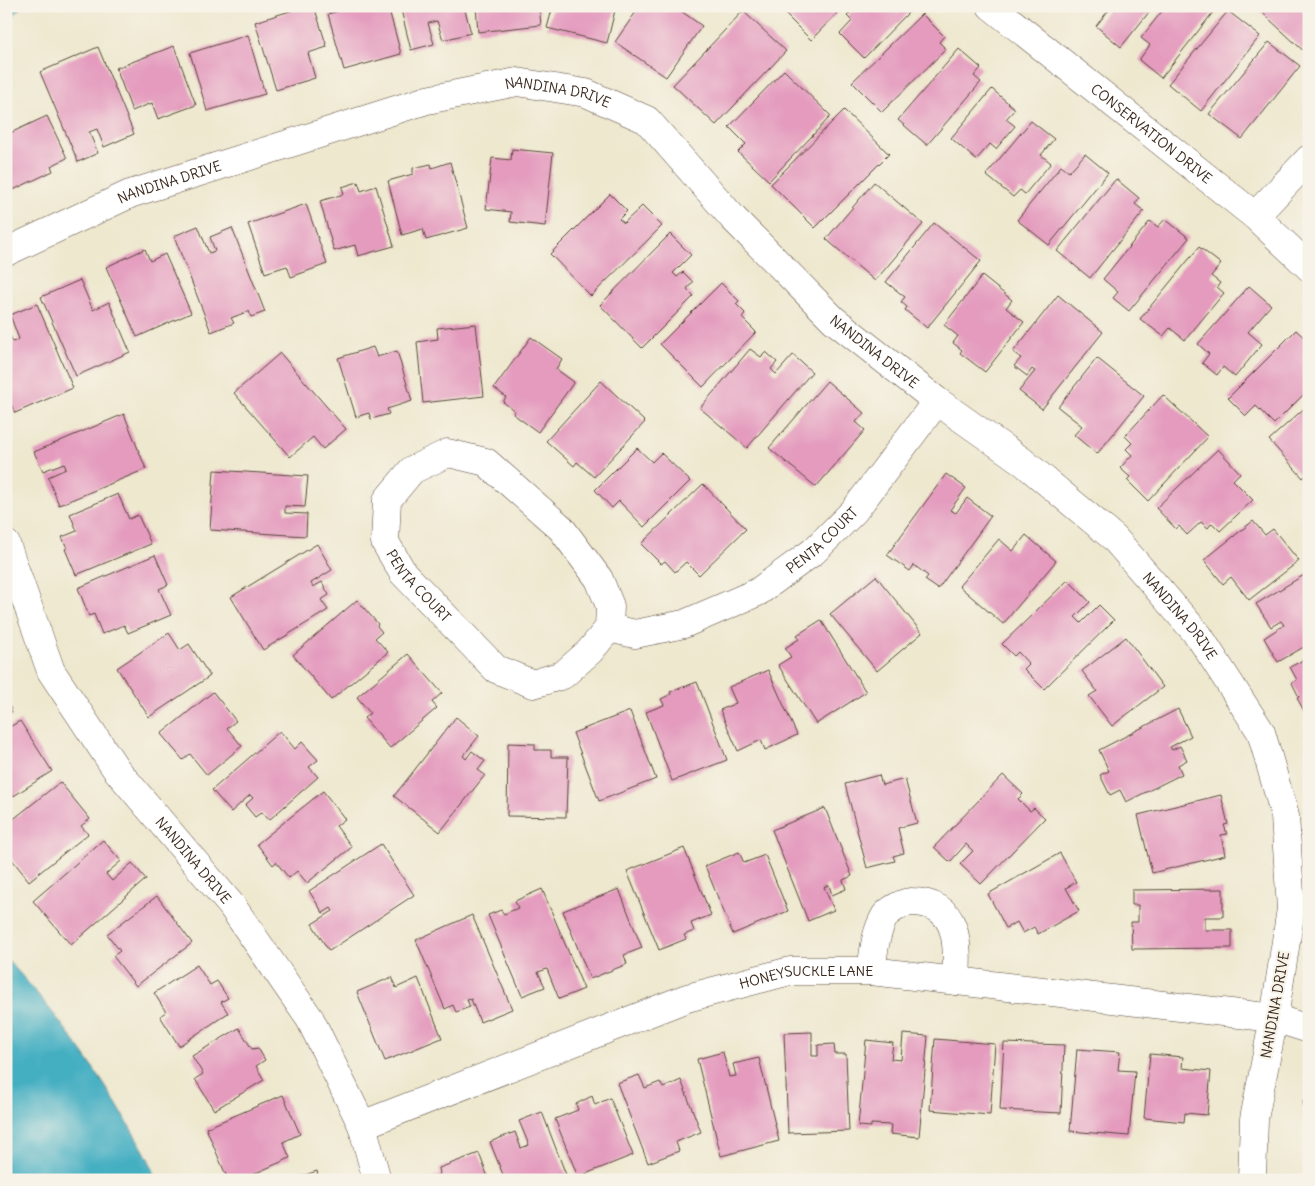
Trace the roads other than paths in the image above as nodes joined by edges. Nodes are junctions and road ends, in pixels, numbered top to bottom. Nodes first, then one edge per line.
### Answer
1 (991, 6) edge
2 (1309, 159) edge
3 (1255, 216) junction
4 (6, 252) edge
5 (1309, 267) edge
6 (937, 400) junction
7 (6, 544) edge
8 (609, 628) junction
9 (1297, 942) edge
10 (871, 971) junction
11 (956, 981) junction
12 (1274, 1018) junction
13 (1309, 1029) edge
14 (362, 1125) junction
15 (377, 1180) edge
16 (1252, 1180) edge

1 - 3 street, CONSERVATION DRIVE
2 - 3 street
3 - 5 street, CONSERVATION DRIVE
4 - 6 street, NANDINA DRIVE
6 - 8 street, PENTA COURT
6 - 9 street, NANDINA DRIVE
7 - 14 street, NANDINA DRIVE
8 - 8 street, PENTA COURT
9 - 12 street, NANDINA DRIVE
10 - 11 street, HONEYSUCKLE LANE
10 - 11 street
10 - 14 street, HONEYSUCKLE LANE
11 - 12 street, HONEYSUCKLE LANE
12 - 13 street, HONEYSUCKLE LANE
12 - 16 street, NANDINA DRIVE
14 - 15 street, NANDINA DRIVE

